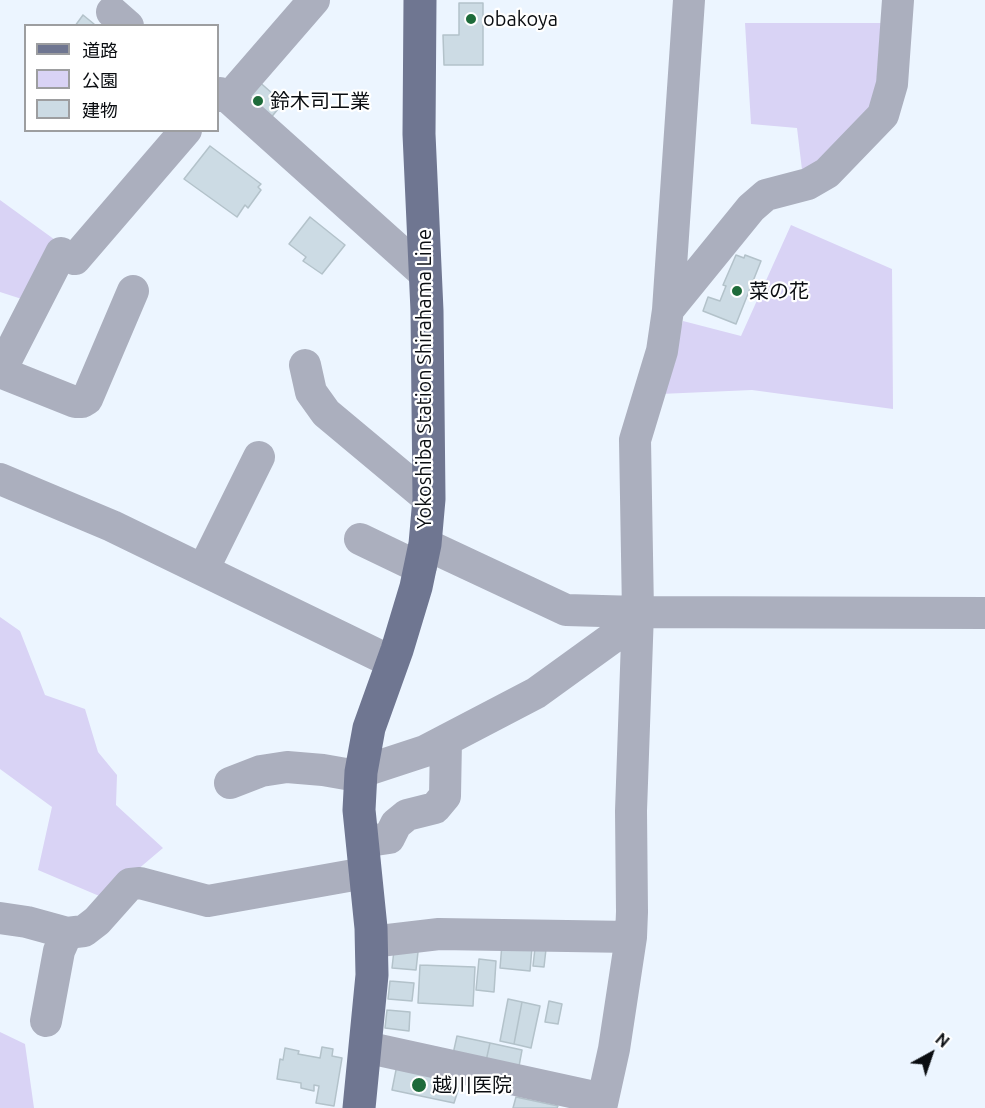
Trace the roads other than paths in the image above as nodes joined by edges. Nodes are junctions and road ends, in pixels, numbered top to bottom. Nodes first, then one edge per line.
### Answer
1 (314, 0) edge
2 (420, 0) edge
3 (689, 0) edge
4 (898, 0) edge
5 (221, 90) edge
6 (184, 132) edge
7 (423, 272) junction
8 (133, 291) dead end
9 (668, 310) junction
10 (305, 365) dead end
11 (0, 372) edge
12 (259, 457) dead end
13 (0, 478) edge
14 (429, 499) junction
15 (360, 539) dead end
16 (423, 555) junction
17 (203, 570) junction
18 (985, 613) edge
19 (637, 616) junction
20 (392, 662) junction
21 (446, 740) junction
22 (360, 772) junction
23 (230, 783) dead end
24 (364, 858) junction
25 (0, 918) edge
26 (67, 933) junction
27 (631, 937) junction
28 (371, 942) junction
29 (46, 1021) dead end
30 (365, 1047) junction
31 (602, 1104) edge
32 (359, 1108) edge

1 - 5 street
2 - 7 main road, Yokoshiba Station Shirahama Line
3 - 9 street
4 - 9 street
5 - 7 street
6 - 11 street
7 - 14 main road, Yokoshiba Station Shirahama Line
8 - 11 street
9 - 19 street
10 - 14 street
12 - 17 street
13 - 17 street
14 - 16 main road, Yokoshiba Station Shirahama Line
15 - 16 street
16 - 19 street
16 - 20 main road, Yokoshiba Station Shirahama Line
17 - 20 street
18 - 19 street
19 - 21 street
19 - 27 street
20 - 22 main road, Yokoshiba Station Shirahama Line
21 - 22 street
21 - 24 street
22 - 23 street
22 - 24 main road, Yokoshiba Station Shirahama Line
24 - 26 street
24 - 28 main road, Yokoshiba Station Shirahama Line
25 - 26 street
26 - 29 street
27 - 28 street
27 - 31 street
28 - 30 main road, Yokoshiba Station Shirahama Line
30 - 31 street
30 - 32 main road, Yokoshiba Station Shirahama Line

